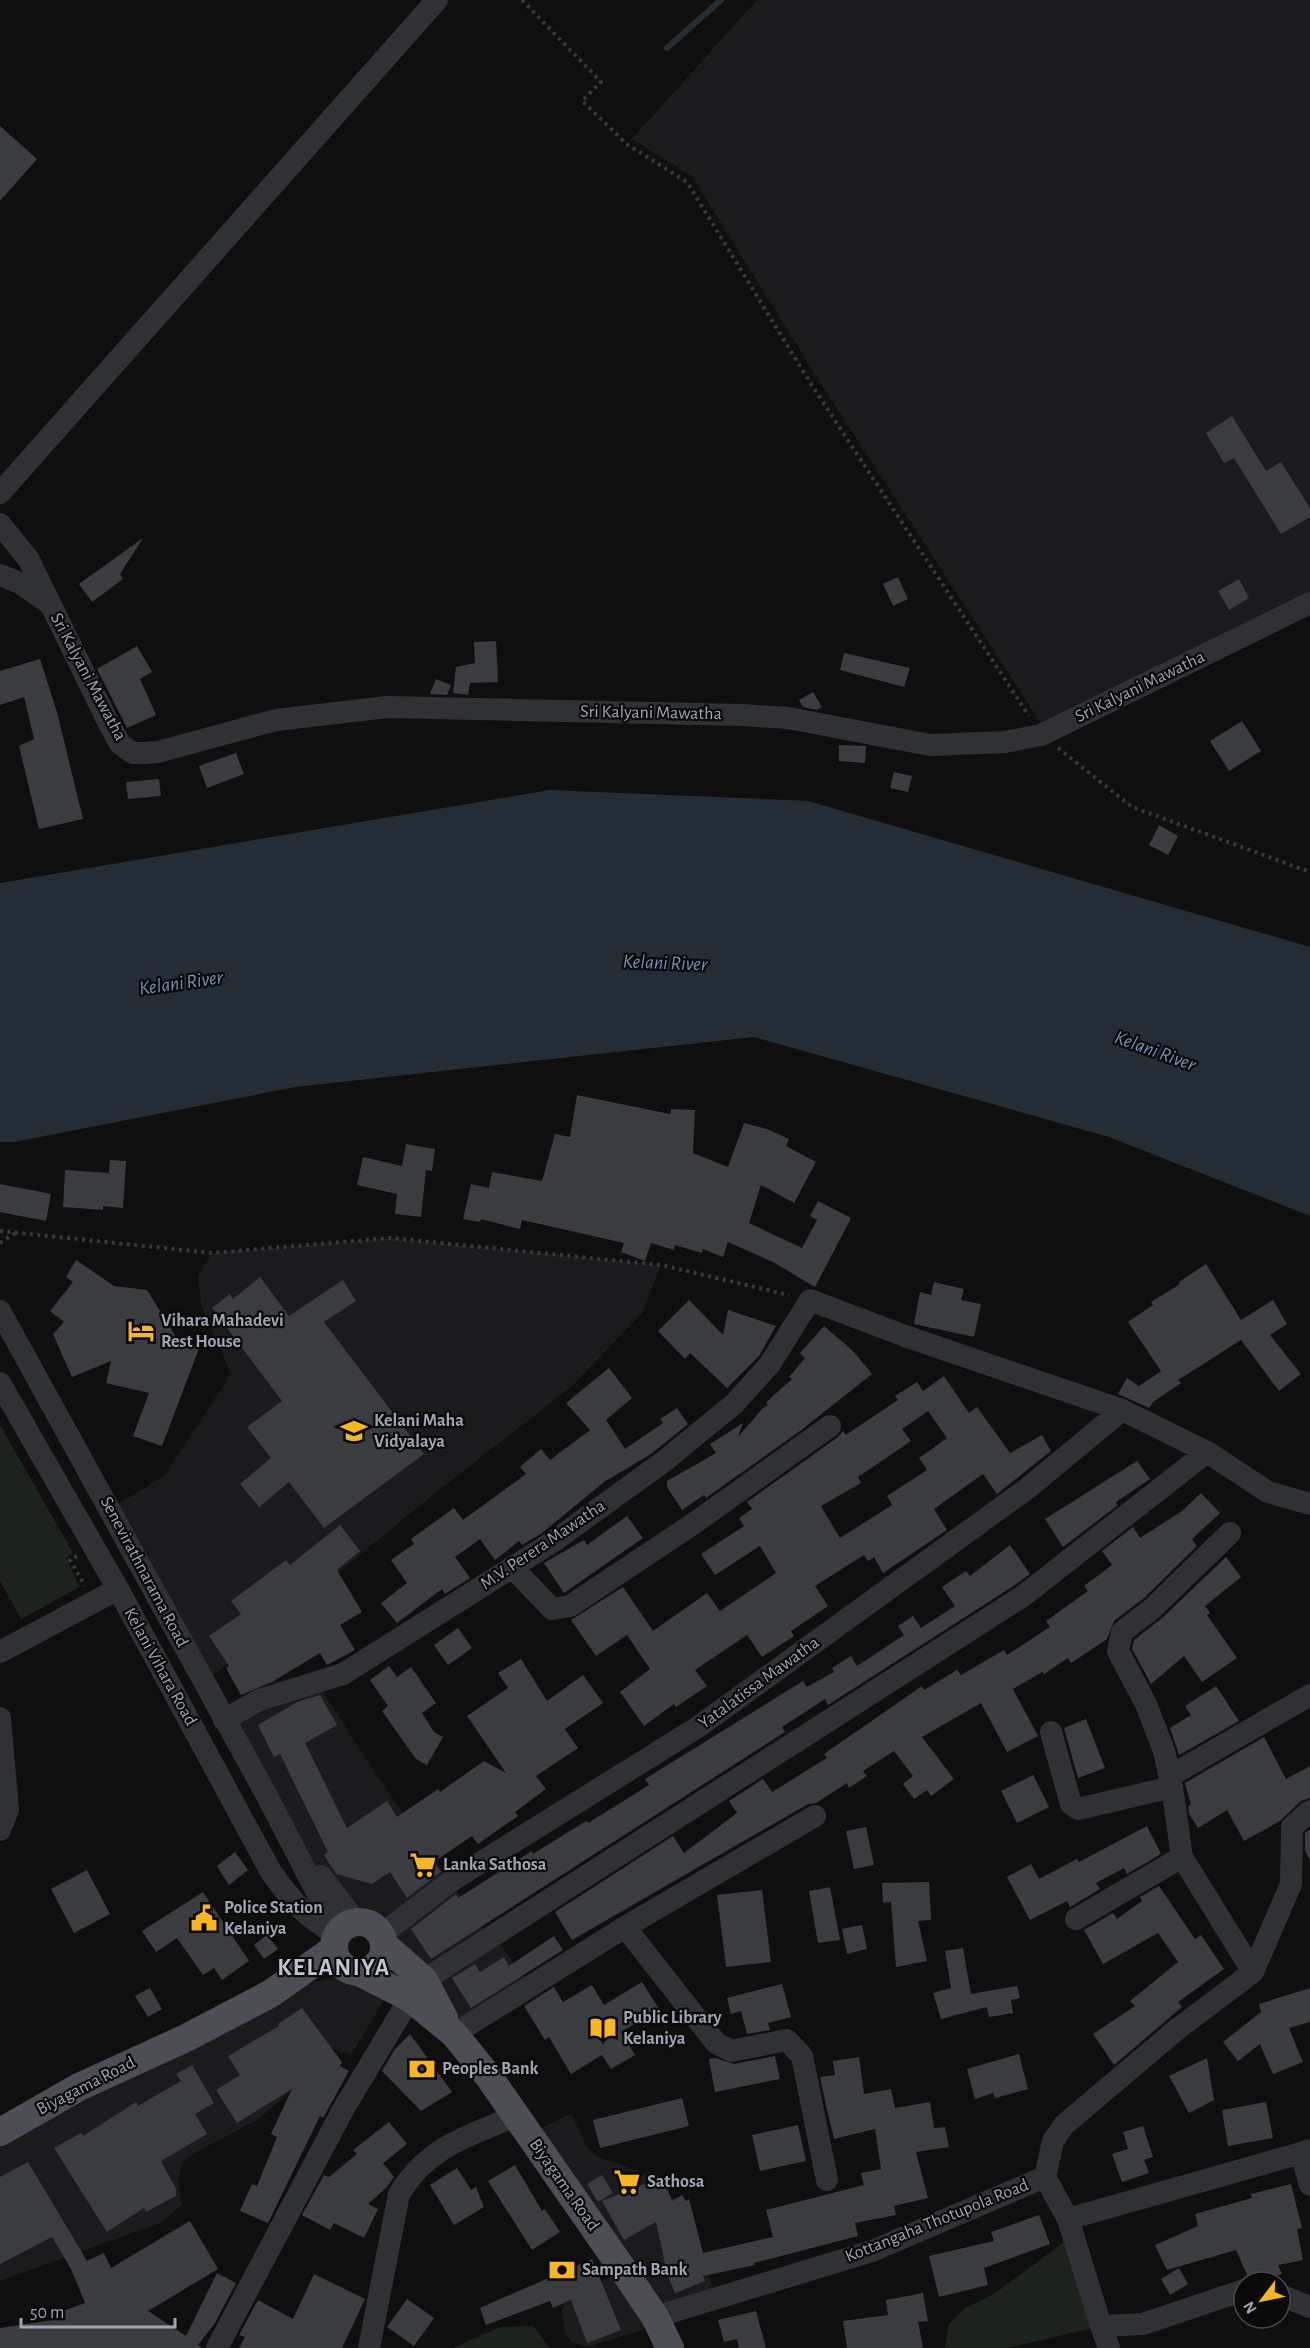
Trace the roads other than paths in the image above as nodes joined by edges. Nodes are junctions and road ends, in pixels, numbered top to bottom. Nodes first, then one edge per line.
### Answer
1 (437, 0) edge
2 (0, 492) edge
3 (0, 524) edge
4 (0, 575) edge
5 (1310, 603) edge
6 (51, 605) junction
7 (1, 1313) edge
8 (0, 1383) edge
9 (1122, 1410) junction
10 (831, 1426) dead end
11 (1208, 1452) junction
12 (1310, 1504) edge
13 (1230, 1533) dead end
14 (512, 1568) junction
15 (118, 1589) junction
16 (0, 1652) edge
17 (1310, 1695) edge
18 (0, 1718) edge
19 (224, 1720) junction
20 (1051, 1732) dead end
21 (1171, 1781) junction
22 (1310, 1811) edge
23 (815, 1816) dead end
24 (0, 1830) edge
25 (1182, 1857) junction
26 (1076, 1919) dead end
27 (626, 1927) junction
28 (355, 1937) junction
29 (356, 1972) junction
30 (1253, 1972) junction
31 (417, 1989) junction
32 (270, 1994) junction
33 (452, 2031) junction
34 (516, 2116) junction
35 (0, 2132) edge
36 (1305, 2152) edge
37 (1045, 2177) junction
38 (827, 2180) dead end
39 (1310, 2185) edge
40 (1068, 2219) junction
41 (1232, 2294) edge
42 (1292, 2300) edge
43 (1310, 2307) edge
44 (655, 2317) junction
45 (1101, 2326) junction
46 (217, 2348) edge
47 (369, 2348) edge
48 (670, 2348) edge
49 (1109, 2348) edge

1 - 2 street
3 - 6 street, Sri Kalyani Mawatha
4 - 6 street, Sri Kalyani Mawatha
5 - 6 street, Sri Kalyani Mawatha
7 - 19 street, Senevirathnarama Road
8 - 15 street, Kelani Vihara Road
9 - 11 street
9 - 14 street, M.V. Perera Mawatha
9 - 28 street, Yatalatissa Mawatha
10 - 14 street
11 - 12 street
11 - 31 street
13 - 21 street
14 - 19 street, M.V. Perera Mawatha
15 - 16 street
15 - 28 street, Kelani Vihara Road
17 - 21 street
18 - 24 street
19 - 28 street, Senevirathnarama Road
20 - 21 street
21 - 25 street
22 - 30 street
23 - 27 street
25 - 26 street
25 - 30 street
27 - 33 street
27 - 38 street
28 - 29 main road
28 - 29 main road
28 - 31 main road, Biyagama Road
28 - 32 main road, Biyagama Road
29 - 31 main road, Biyagama Road
29 - 32 main road, Biyagama Road
30 - 37 street, Kottangaha Thotupola Road
31 - 33 main road, Biyagama Road
31 - 46 street
32 - 35 main road, Biyagama Road
33 - 34 main road, Biyagama Road
34 - 44 main road, Biyagama Road
34 - 47 street
36 - 39 street
36 - 40 street
37 - 40 street
37 - 44 street, Kottangaha Thotupola Road
40 - 45 street
41 - 45 street
42 - 43 street
44 - 48 main road, Biyagama Road
45 - 49 street

